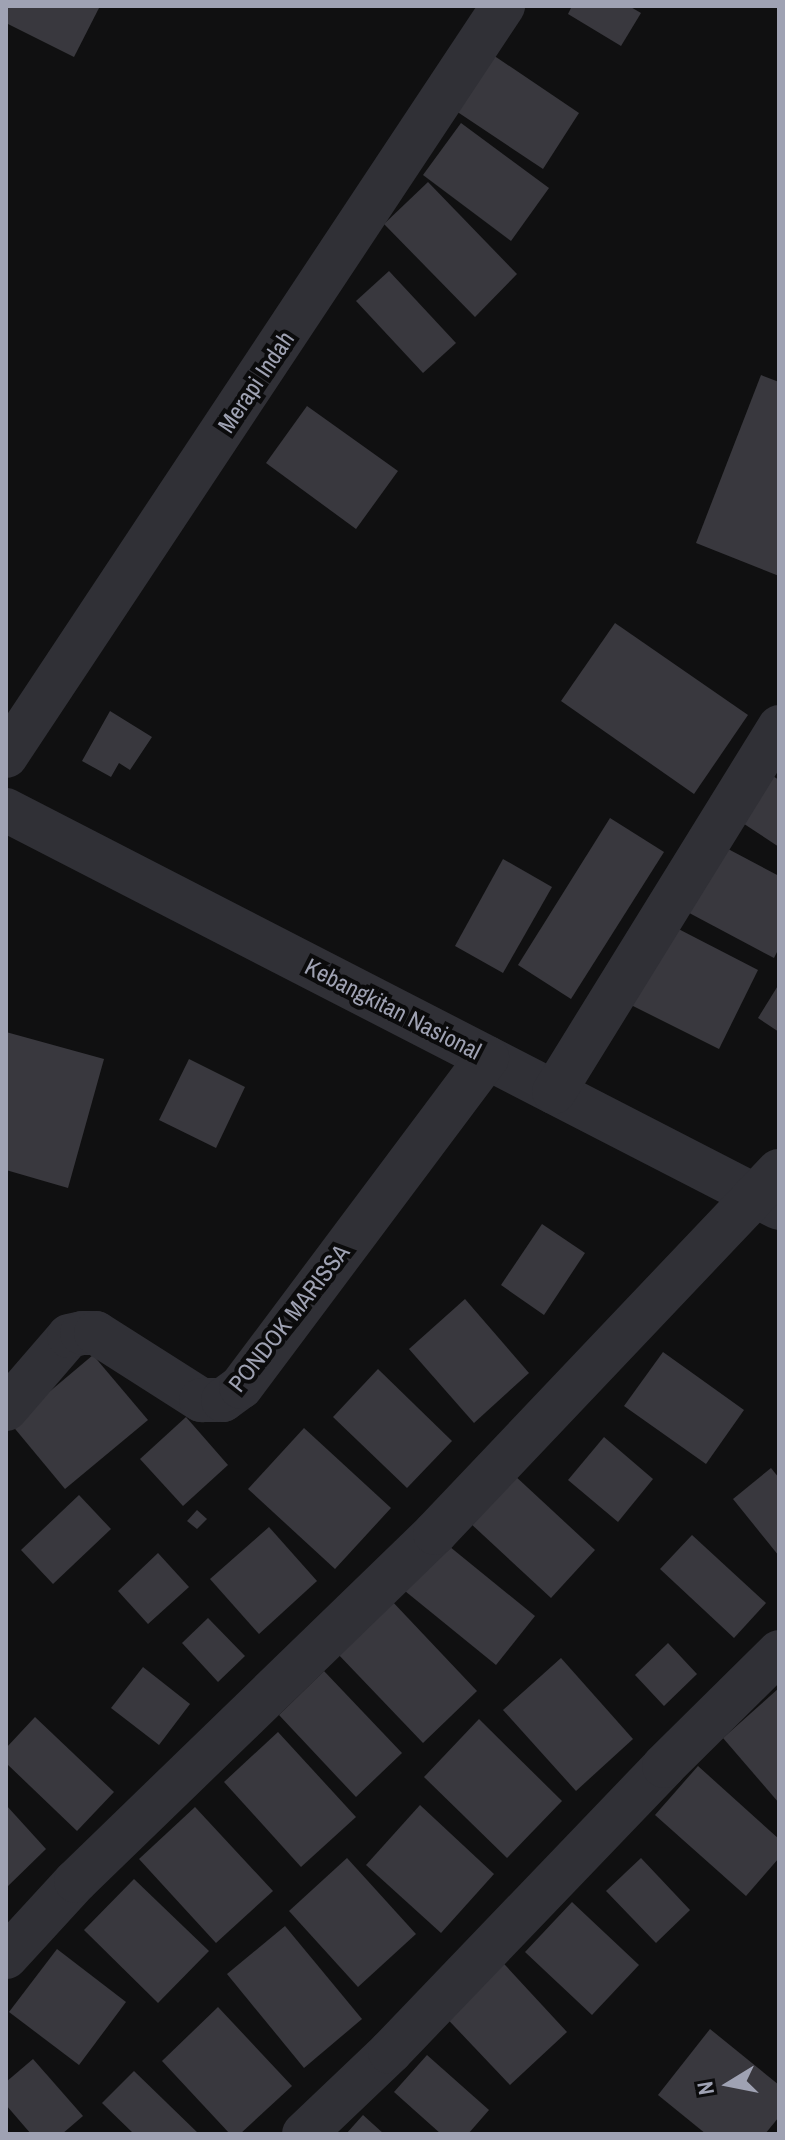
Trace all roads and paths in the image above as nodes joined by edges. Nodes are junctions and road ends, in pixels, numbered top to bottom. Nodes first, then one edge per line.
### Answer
1 (503, 6) edge
2 (779, 727) edge
3 (6, 756) edge
4 (6, 810) edge
5 (487, 1058) junction
6 (554, 1092) junction
7 (771, 1191) edge
8 (6, 1409) edge
9 (779, 1652) edge
10 (6, 1957) edge
11 (304, 2134) edge

1 - 3 street, Merapi Indah
2 - 6 street
4 - 5 street, Kebangkitan Nasional
5 - 6 street, Kebangkitan Nasional
5 - 8 street, PONDOK MARISSA
6 - 7 street, Kebangkitan Nasional
7 - 10 street
9 - 11 street

